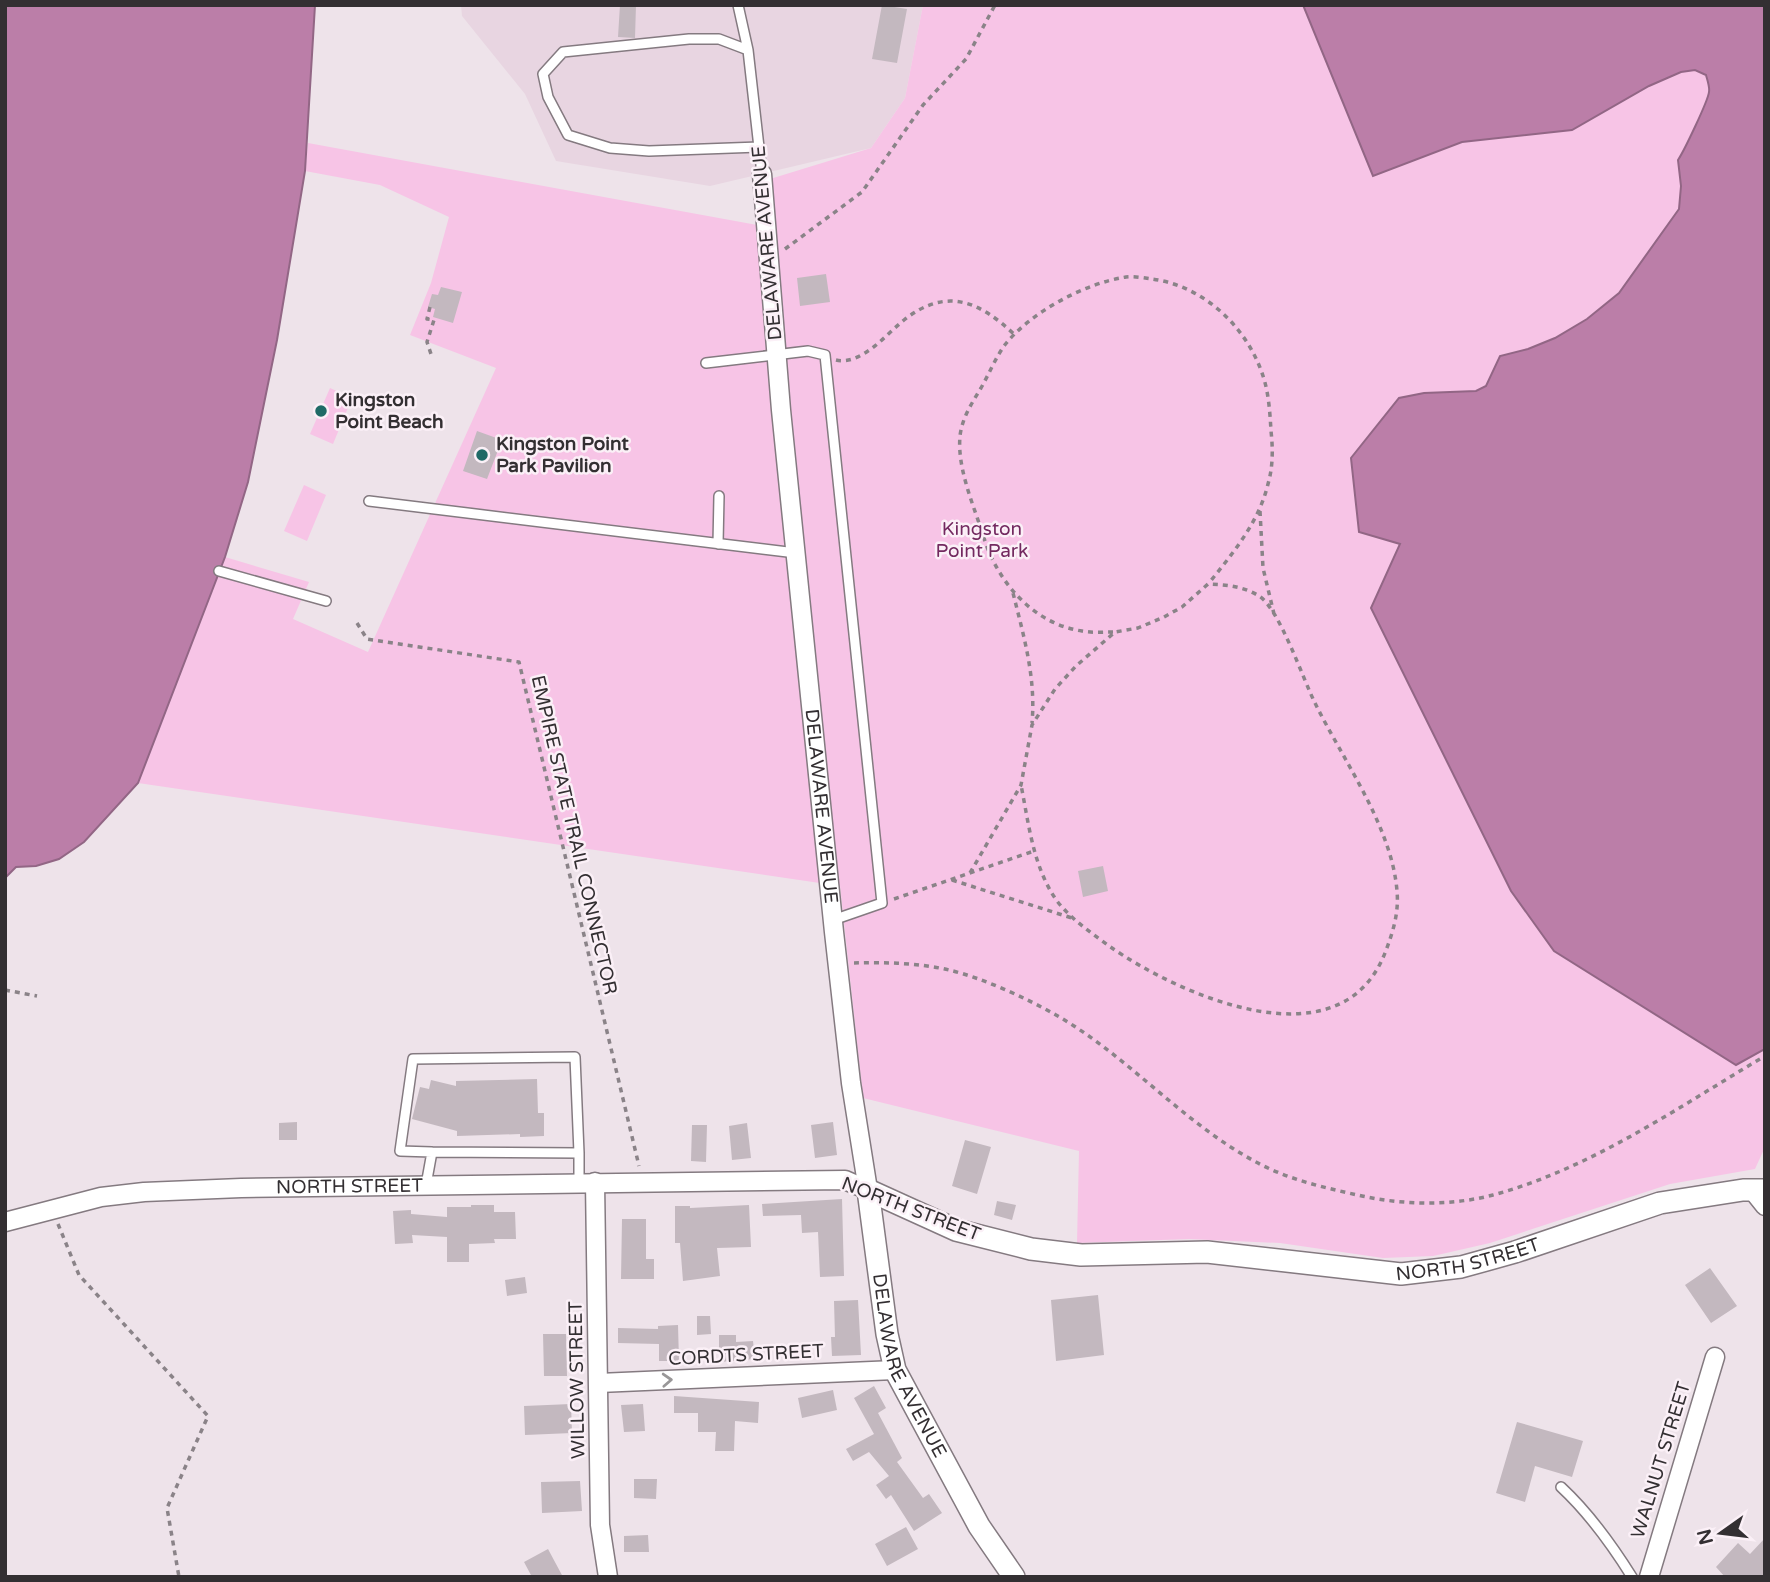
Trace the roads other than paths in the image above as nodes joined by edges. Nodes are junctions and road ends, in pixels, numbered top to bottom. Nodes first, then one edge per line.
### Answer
1 (738, 5) edge
2 (748, 50) junction
3 (759, 147) junction
4 (762, 174) joint
5 (776, 355) junction
6 (706, 363) dead end
7 (719, 496) dead end
8 (369, 501) dead end
9 (718, 544) junction
10 (796, 554) junction
11 (219, 571) dead end
12 (326, 601) dead end
13 (833, 920) junction
14 (432, 1152) junction
15 (579, 1153) junction
16 (587, 1182) junction
17 (426, 1185) junction
18 (868, 1190) junction
19 (1761, 1196) edge
20 (5, 1222) edge
21 (1714, 1357) dead end
22 (895, 1370) junction
23 (599, 1383) junction
24 (1561, 1487) dead end
25 (608, 1577) edge
26 (1014, 1577) edge
27 (1632, 1577) edge
28 (1649, 1577) edge

1 - 2 lane, DELAWARE AVENUE
2 - 3 lane, DELAWARE AVENUE
2 - 3 lane
3 - 4 lane, DELAWARE AVENUE
4 - 5 street, DELAWARE AVENUE
5 - 6 lane
5 - 10 street, DELAWARE AVENUE
5 - 13 lane
7 - 9 lane
8 - 9 lane
9 - 10 lane
10 - 13 street, DELAWARE AVENUE
11 - 12 lane
13 - 18 street, DELAWARE AVENUE
14 - 15 lane
14 - 15 lane
14 - 17 lane
15 - 16 lane
16 - 17 street, NORTH STREET
16 - 18 street, NORTH STREET
16 - 23 street, WILLOW STREET
17 - 20 street, NORTH STREET
18 - 19 street, NORTH STREET
18 - 22 street, DELAWARE AVENUE
21 - 28 street, WALNUT STREET
23 -> 22 street, CORDTS STREET
22 - 26 street, DELAWARE AVENUE
23 - 25 street, WILLOW STREET
24 - 27 lane

